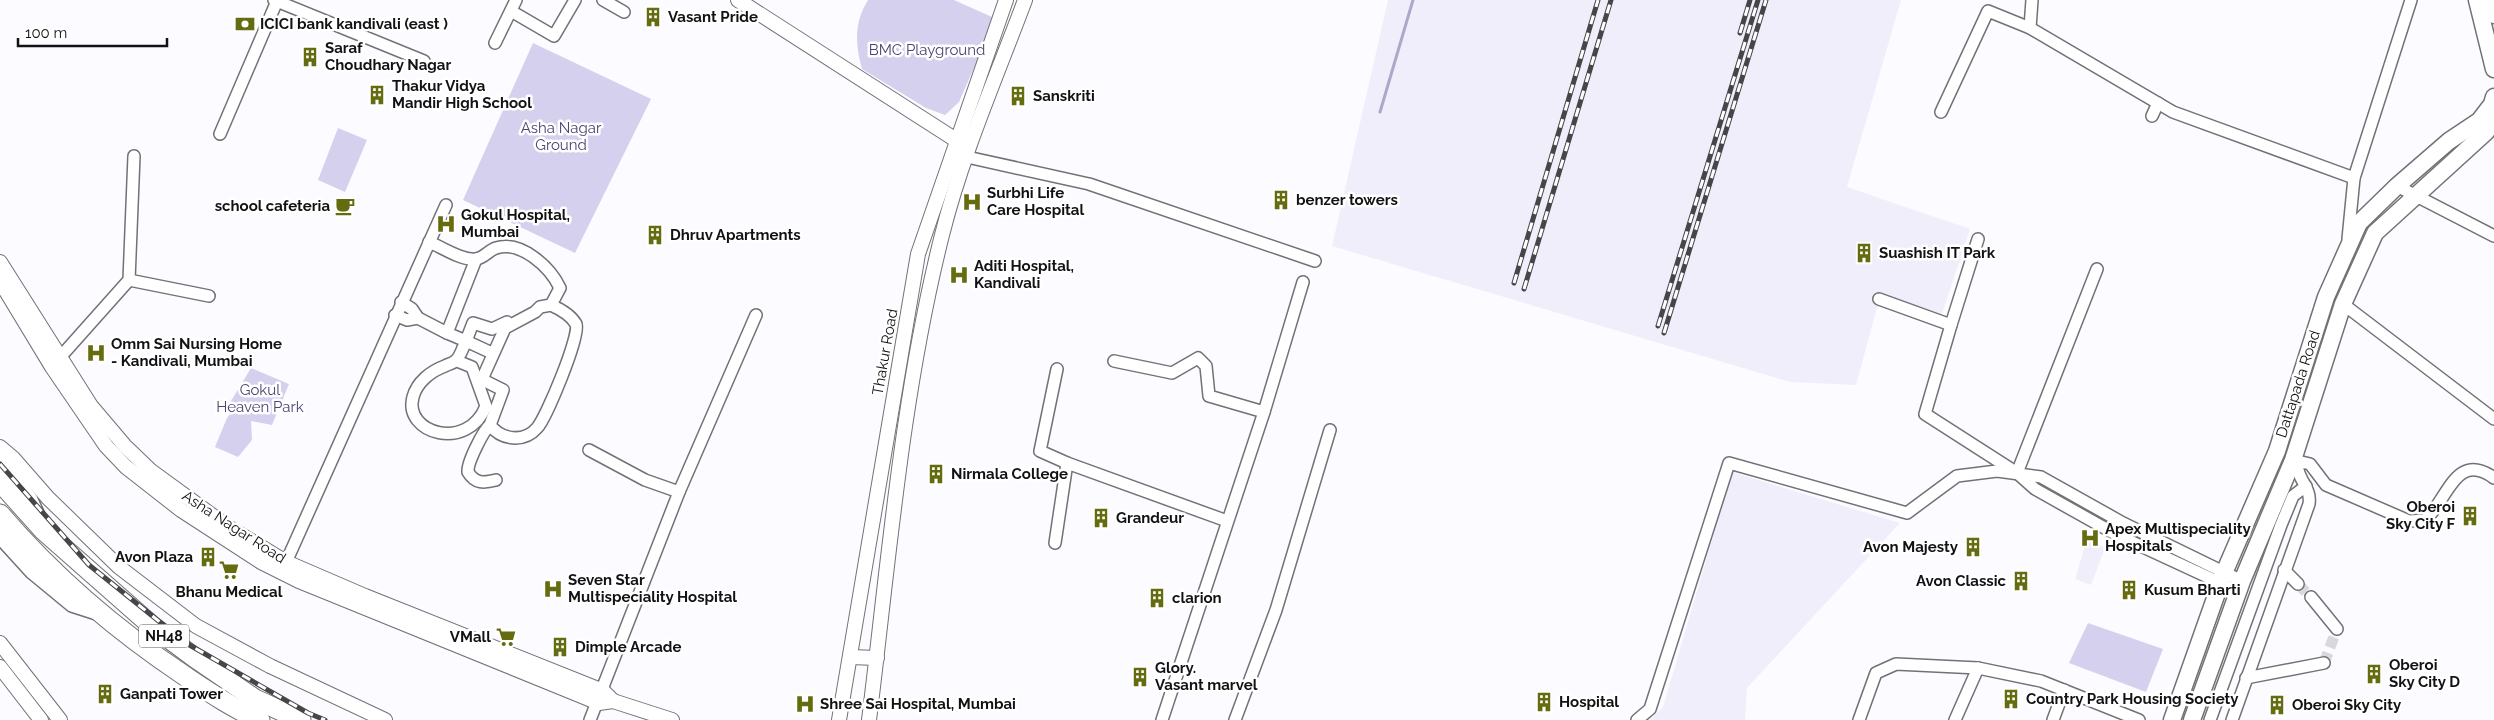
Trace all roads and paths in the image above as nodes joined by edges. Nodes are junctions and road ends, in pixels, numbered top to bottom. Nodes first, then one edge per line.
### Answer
1 (516, 0) edge
2 (575, 0) edge
3 (603, 0) edge
4 (738, 0) edge
5 (1006, 0) edge
6 (2032, 0) edge
7 (2411, 0) edge
8 (2477, 0) edge
9 (2490, 0) edge
10 (276, 1) edge
11 (1023, 1) edge
12 (511, 11) junction
13 (624, 12) dead end
14 (2494, 15) edge
15 (2030, 28) junction
16 (495, 42) dead end
17 (424, 61) dead end
18 (2494, 69) edge
19 (2493, 101) edge
20 (2158, 103) junction
21 (1941, 112) dead end
22 (2152, 116) dead end
23 (2494, 122) edge
24 (220, 134) dead end
25 (956, 140) junction
26 (969, 150) junction
27 (951, 154) junction
28 (134, 156) dead end
29 (2354, 178) junction
30 (2397, 186) junction
31 (2415, 195) junction
32 (446, 205) dead end
33 (2494, 236) edge
34 (1978, 239) dead end
35 (429, 242) junction
36 (2346, 252) junction
37 (476, 259) junction
38 (1315, 261) dead end
39 (0, 262) edge
40 (2097, 269) dead end
41 (128, 280) junction
42 (0, 281) edge
43 (1303, 282) dead end
44 (209, 296) dead end
45 (1879, 299) dead end
46 (401, 302) junction
47 (2343, 304) junction
48 (552, 305) junction
49 (540, 307) junction
50 (395, 315) junction
51 (756, 315) dead end
52 (418, 318) junction
53 (1950, 325) junction
54 (447, 333) junction
55 (466, 342) junction
56 (492, 354) junction
57 (1114, 360) dead end
58 (457, 361) junction
59 (56, 363) junction
60 (1057, 368) dead end
61 (908, 405) junction
62 (892, 406) junction
63 (1264, 412) junction
64 (2494, 419) edge
65 (490, 425) junction
66 (1330, 430) dead end
67 (0, 448) edge
68 (589, 450) dead end
69 (0, 461) edge
70 (2296, 461) junction
71 (1067, 464) junction
72 (2017, 473) junction
73 (2494, 478) edge
74 (496, 480) dead end
75 (0, 482) edge
76 (2052, 483) junction
77 (2306, 486) junction
78 (679, 492) junction
79 (2046, 495) junction
80 (0, 514) edge
81 (1228, 521) junction
82 (2123, 523) junction
83 (43, 530) junction
84 (0, 535) edge
85 (2117, 535) junction
86 (1055, 542) dead end
87 (284, 567) junction
88 (2284, 570) junction
89 (2222, 578) junction
90 (2298, 584) tunnel mouth
91 (2240, 586) junction
92 (2311, 598) tunnel mouth
93 (100, 613) junction
94 (2337, 629) dead end
95 (0, 643) edge
96 (850, 656) junction
97 (877, 658) junction
98 (2324, 663) dead end
99 (0, 666) edge
100 (1978, 668) junction
101 (24, 674) junction
102 (2246, 678) junction
103 (14, 684) junction
104 (2184, 687) junction
105 (2064, 690) junction
106 (2202, 694) junction
107 (601, 697) junction
108 (58, 719) edge
109 (41, 720) edge
110 (260, 720) edge
111 (301, 720) edge
112 (385, 720) edge
113 (590, 720) edge
114 (672, 720) edge
115 (839, 720) edge
116 (869, 720) edge
117 (1162, 720) edge
118 (1234, 720) edge
119 (1637, 720) edge
120 (1859, 720) edge
121 (1955, 720) edge
122 (2053, 720) edge
123 (2139, 720) edge
124 (2172, 720) edge
125 (2192, 720) edge
126 (2210, 720) edge
127 (2232, 720) edge

1 - 12 street
2 - 12 street
3 - 13 street
4 - 25 street
5 - 25 street, Thakur Road
6 - 15 street
7 - 29 street
8 - 18 main road
9 - 14 main road
10 - 17 street
10 - 24 street
11 - 26 street, Thakur Road
12 - 16 street
15 - 20 street
15 - 21 street
19 - 30 main road, Dattapada Road
20 - 22 street
20 - 29 street
23 - 31 main road
25 - 26 street
25 - 27 street, Thakur Road
26 - 27 street
26 - 38 street
26 - 61 street, Thakur Road
27 - 62 street, Thakur Road
28 - 41 street
29 - 36 street
30 - 31 street
30 - 36 main road, Dattapada Road
31 - 33 street
31 - 47 main road
32 - 35 street
34 - 53 street
35 - 37 street
35 - 46 street
36 - 89 main road, Dattapada Road
37 - 48 street
37 - 54 street
39 - 59 street, Asha Nagar Road
40 - 72 street
41 - 44 street
41 - 59 street
42 - 59 street, Asha Nagar Road
43 - 63 street
45 - 53 street
46 - 50 street
46 - 52 street
47 - 64 street
47 - 70 main road
48 - 49 street
48 - 65 street
49 - 55 street
49 - 56 street
50 - 52 street
50 - 87 street
51 - 78 street
52 - 54 street
53 - 72 street
54 - 55 street
55 - 56 street
55 - 58 street
56 - 65 street
57 - 63 street
58 - 58 street
59 - 87 street, Asha Nagar Road
60 - 71 street
61 - 62 street
61 - 97 street, Thakur Road
62 - 96 street, Thakur Road
63 - 81 street
65 - 74 street
66 - 118 street
67 - 112 street
68 - 78 street
69 - 83 main road
70 - 73 street
70 - 77 street
70 - 91 main road
71 - 81 street
71 - 86 street
72 - 76 street
72 - 79 street
72 - 119 street
75 - 83 highway, NH48
76 - 79 street
76 - 82 street
77 - 88 street
77 - 126 street
78 - 107 street
79 - 85 street
80 - 93 highway, NH48
81 - 117 street
82 - 85 street
82 - 89 street
83 - 111 highway, NH48
84 - 93 main road
85 - 89 street
87 - 107 street, Asha Nagar Road
88 - 90 street
88 - 102 street
89 - 91 street
89 - 104 main road, Dattapada Road
91 - 106 main road
92 - 94 street
93 - 110 highway, NH48
95 - 101 street
96 - 97 street
96 - 115 street, Thakur Road
97 - 116 street, Thakur Road
98 - 102 street
99 - 103 street
100 - 105 street
100 - 120 street
100 - 121 street
101 - 103 street
101 - 108 street
102 - 127 street
103 - 109 street
104 - 106 main road
104 - 124 main road, Dattapada Road
105 - 122 street
105 - 123 street
106 - 125 main road
107 - 113 street
107 - 114 street, Asha Nagar Road

